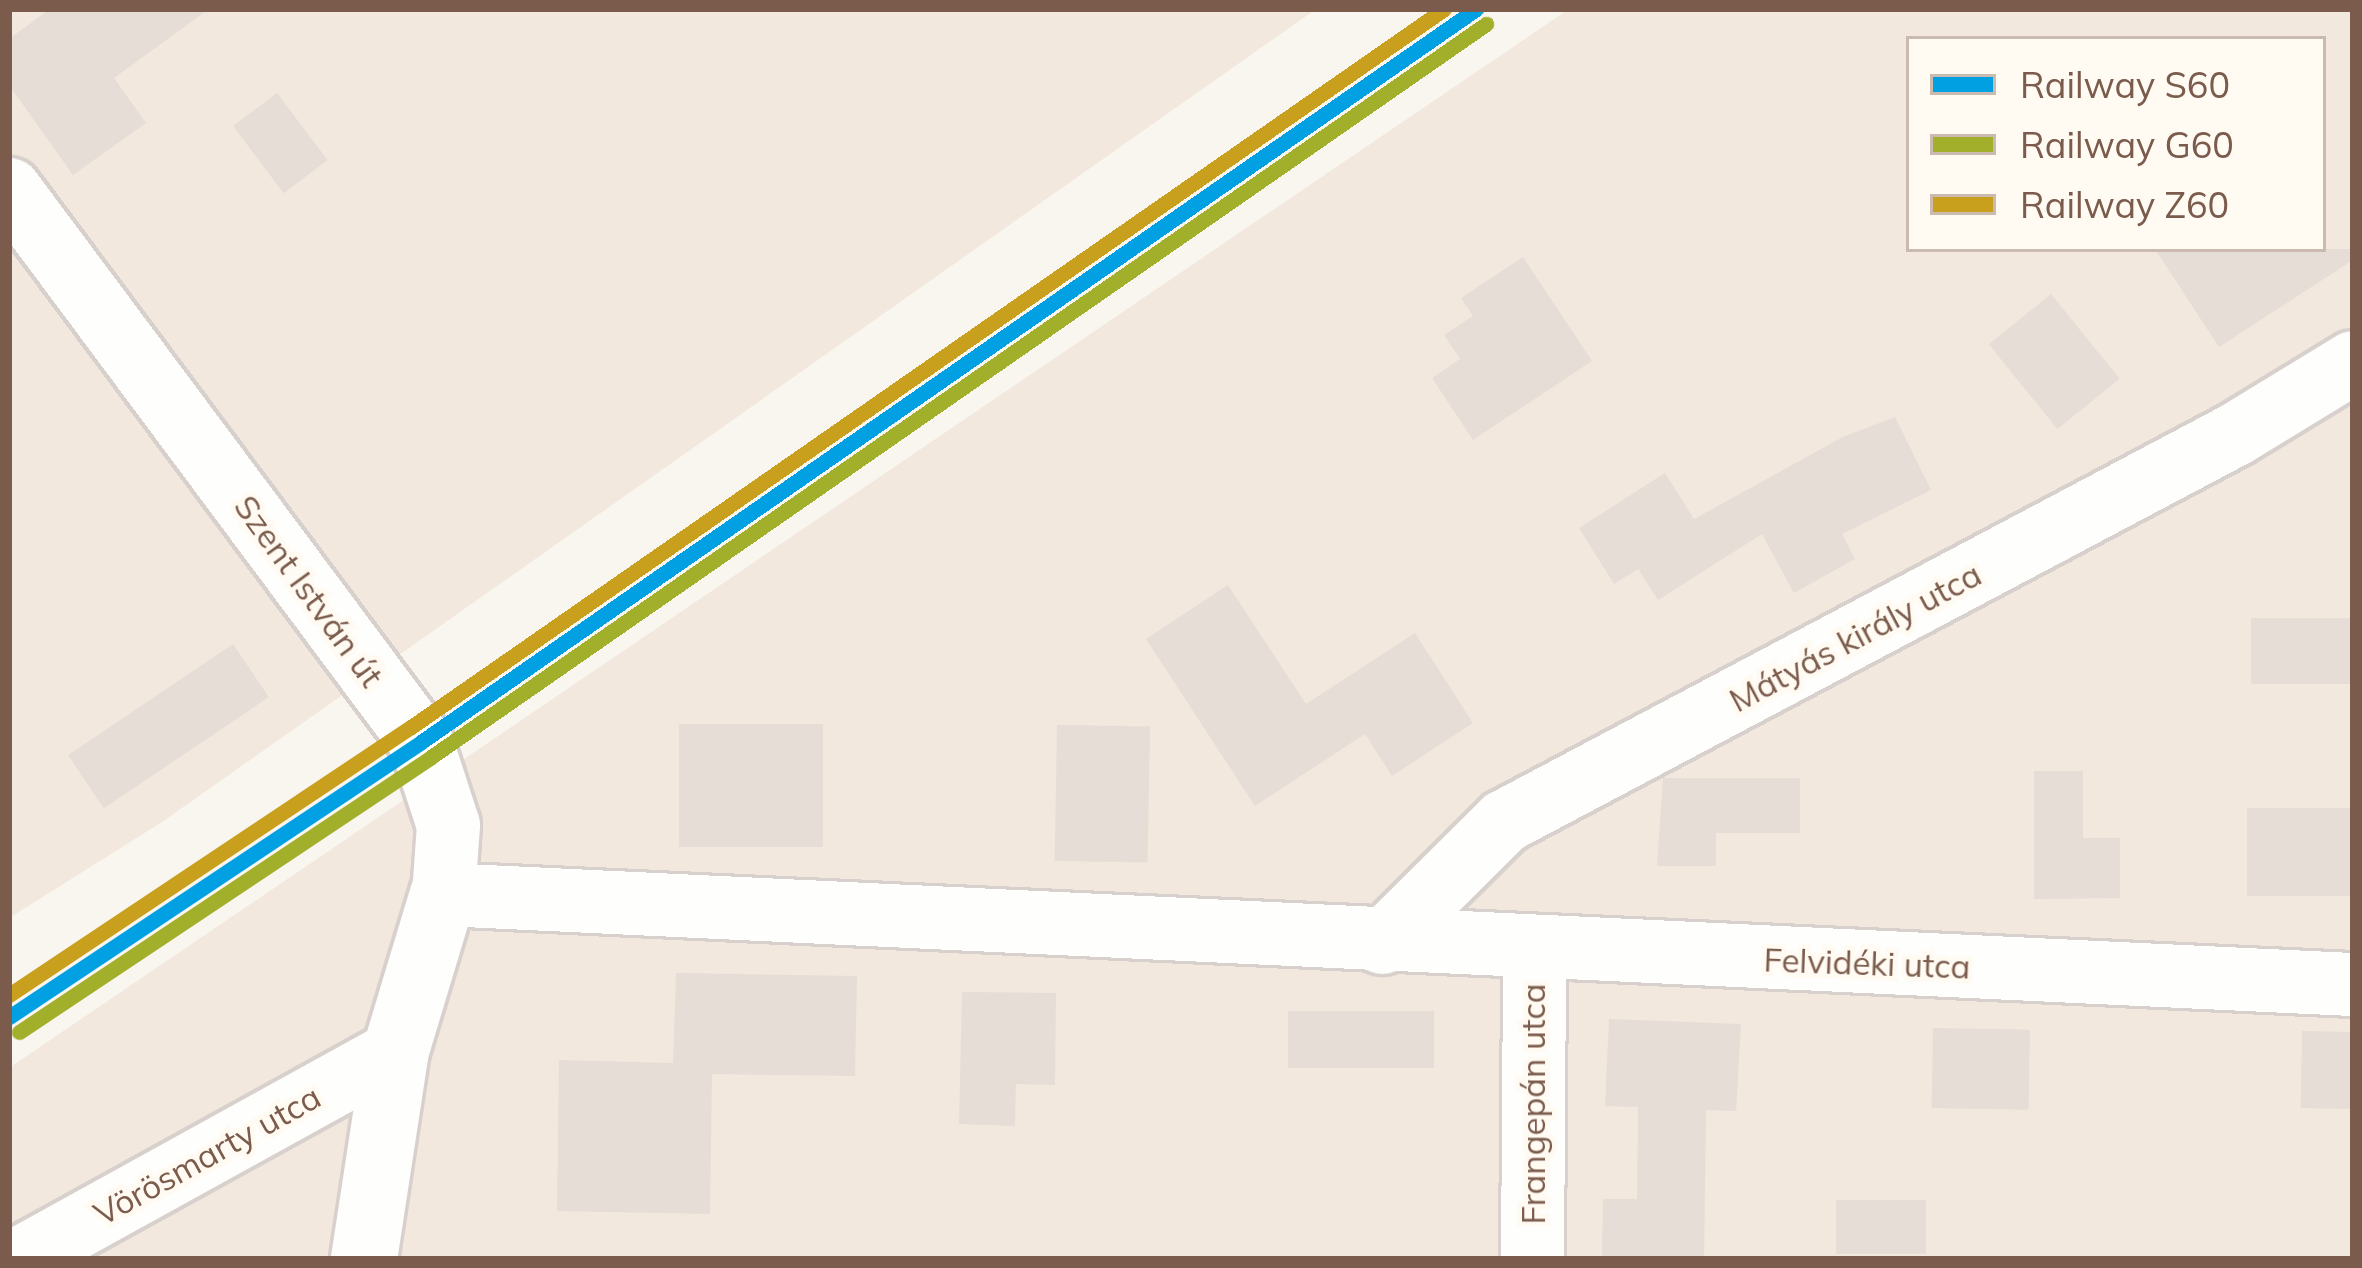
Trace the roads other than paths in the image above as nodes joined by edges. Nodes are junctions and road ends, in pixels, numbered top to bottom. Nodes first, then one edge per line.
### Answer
1 (9, 189) edge
2 (2353, 362) edge
3 (443, 894) junction
4 (1382, 942) junction
5 (1534, 949) junction
6 (2353, 984) edge
7 (396, 1050) junction
8 (19, 1259) edge
9 (364, 1259) edge
10 (1532, 1259) edge

1 - 3 street, Szent István út
2 - 4 street, Mátyás király utca
3 - 4 street, Felvidéki utca
3 - 7 street, Szent István út
4 - 5 street, Felvidéki utca
5 - 6 street, Felvidéki utca
5 - 10 street, Frangepán utca
7 - 8 street, Vörösmarty utca
7 - 9 street, Szent István út

